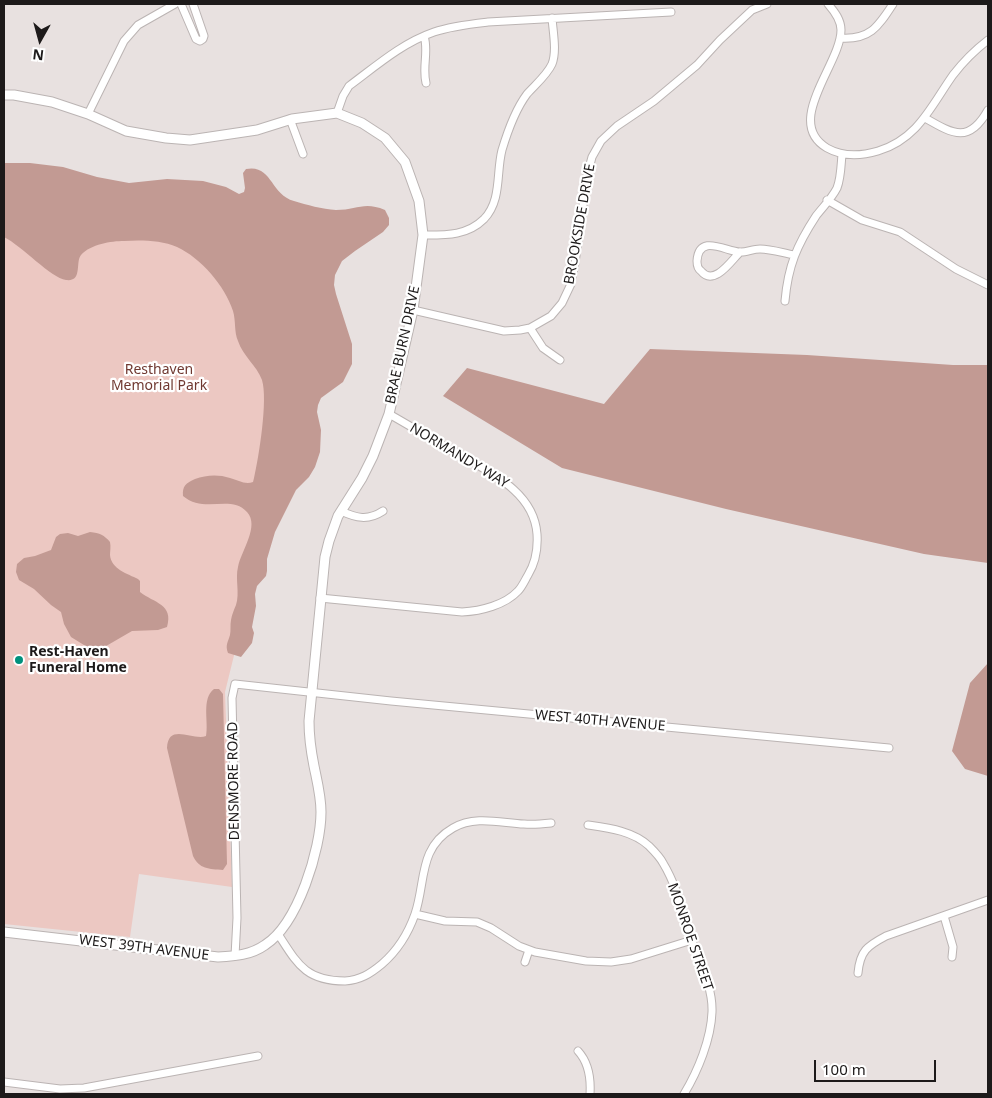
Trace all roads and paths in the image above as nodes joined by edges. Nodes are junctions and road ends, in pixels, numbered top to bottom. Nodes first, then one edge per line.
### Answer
1 (175, 4) edge
2 (181, 4) edge
3 (193, 4) edge
4 (767, 4) edge
5 (828, 4) edge
6 (893, 4) edge
7 (670, 12) dead end
8 (552, 18) junction
9 (424, 36) junction
10 (840, 38) junction
11 (988, 40) edge
12 (426, 82) dead end
13 (4, 95) edge
14 (988, 110) edge
15 (338, 113) junction
16 (88, 114) junction
17 (925, 118) junction
18 (290, 119) junction
19 (303, 154) dead end
20 (842, 154) junction
21 (827, 200) junction
22 (423, 235) junction
23 (740, 252) junction
24 (794, 255) junction
25 (986, 282) edge
26 (785, 301) dead end
27 (413, 310) junction
28 (530, 328) junction
29 (560, 360) dead end
30 (389, 414) junction
31 (341, 511) junction
32 (383, 511) dead end
33 (320, 598) junction
34 (311, 692) junction
35 (889, 748) dead end
36 (551, 823) dead end
37 (588, 825) dead end
38 (988, 900) edge
39 (415, 914) junction
40 (944, 916) junction
41 (4, 932) edge
42 (278, 934) junction
43 (692, 940) junction
44 (529, 950) junction
45 (235, 956) junction
46 (952, 957) dead end
47 (525, 962) dead end
48 (858, 974) dead end
49 (578, 1051) dead end
50 (258, 1056) dead end
51 (4, 1082) edge
52 (60, 1091) edge
53 (590, 1094) edge
54 (684, 1094) edge

1 - 16 street
2 - 3 street
4 - 28 street, BROOKSIDE DRIVE
5 - 10 street
6 - 10 street
7 - 8 street
8 - 9 street
8 - 22 street
9 - 12 street
9 - 15 street
10 - 20 street
11 - 17 street
13 - 16 street, BRAE BURN DRIVE
14 - 17 street
15 - 18 street, BRAE BURN DRIVE
15 - 22 street, BRAE BURN DRIVE
16 - 18 street, BRAE BURN DRIVE
17 - 20 street
18 - 19 street
20 - 21 street
21 - 24 street
21 - 25 street
22 - 27 street, BRAE BURN DRIVE
23 - 23 street
23 - 24 street
24 - 26 street
27 - 28 street, BROOKSIDE DRIVE
27 - 30 street, BRAE BURN DRIVE
28 - 29 street
30 - 31 street, BRAE BURN DRIVE
30 - 33 street, NORMANDY WAY
31 - 32 street
31 - 33 street, BRAE BURN DRIVE
33 - 34 street, BRAE BURN DRIVE
34 - 35 street, WEST 40TH AVENUE
34 - 42 street, BRAE BURN DRIVE
34 - 45 street, DENSMORE ROAD
36 - 39 street
37 - 43 street, MONROE STREET
38 - 40 street
39 - 42 street
39 - 44 street
40 - 46 street
40 - 48 street
41 - 45 street, WEST 39TH AVENUE
42 - 45 street, WEST 39TH AVENUE
43 - 44 street
43 - 54 street, MONROE STREET
44 - 47 street
49 - 53 street
50 - 52 street
51 - 52 street

